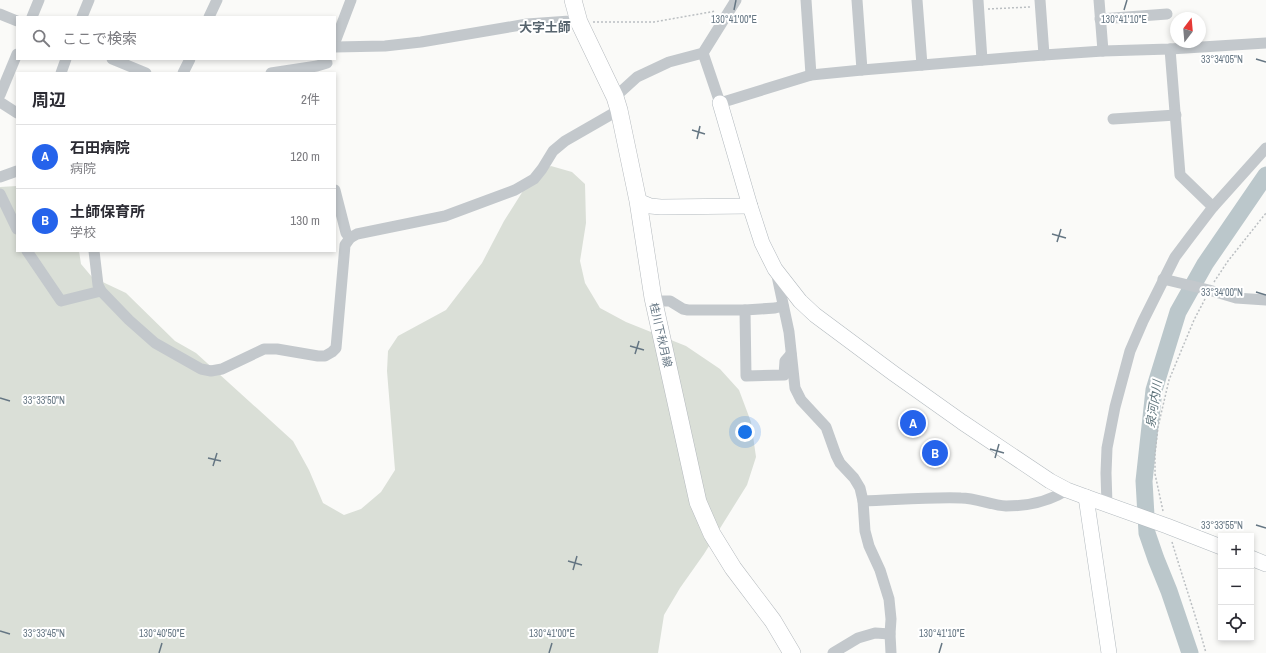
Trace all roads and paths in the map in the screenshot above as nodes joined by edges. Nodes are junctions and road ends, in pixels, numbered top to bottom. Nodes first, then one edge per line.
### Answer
1 (39, 0) edge
2 (89, 0) edge
3 (217, 0) edge
4 (351, 0) edge
5 (572, 0) edge
6 (736, 0) edge
7 (806, 0) edge
8 (857, 0) edge
9 (916, 0) edge
10 (1099, 0) edge
11 (1040, 3) edge
12 (978, 5) edge
13 (728, 13) junction
14 (0, 14) edge
15 (1167, 14) dead end
16 (32, 16) edge
17 (82, 16) edge
18 (209, 16) edge
19 (1100, 19) junction
20 (16, 21) edge
21 (578, 21) junction
22 (336, 39) edge
23 (1266, 43) edge
24 (336, 47) edge
25 (1170, 50) junction
26 (1104, 51) junction
27 (703, 53) junction
28 (1044, 55) junction
29 (16, 56) edge
30 (66, 60) edge
31 (114, 60) edge
32 (190, 60) edge
33 (982, 60) junction
34 (328, 65) edge
35 (922, 65) junction
36 (862, 70) junction
37 (61, 72) edge
38 (144, 72) edge
39 (184, 72) edge
40 (278, 72) edge
41 (811, 75) junction
42 (0, 95) edge
43 (0, 102) edge
44 (720, 103) junction
45 (617, 104) junction
46 (16, 112) edge
47 (1176, 115) junction
48 (1113, 119) dead end
49 (1266, 148) edge
50 (16, 171) edge
51 (0, 177) edge
52 (0, 194) edge
53 (336, 194) edge
54 (638, 201) junction
55 (750, 206) junction
56 (1213, 207) junction
57 (1266, 213) edge
58 (16, 227) edge
59 (350, 238) junction
60 (28, 252) edge
61 (94, 252) edge
62 (775, 269) junction
63 (1166, 280) junction
64 (1208, 290) junction
65 (102, 291) junction
66 (1266, 300) edge
67 (653, 301) junction
68 (783, 306) junction
69 (745, 310) junction
70 (791, 354) junction
71 (1067, 490) junction
72 (1086, 497) junction
73 (863, 501) junction
74 (1107, 505) junction
75 (1165, 525) junction
76 (1218, 546) edge
77 (1254, 559) edge
78 (1266, 564) edge
79 (890, 634) junction
80 (795, 652) edge
81 (833, 653) edge
82 (891, 653) edge
83 (1109, 653) edge
84 (1206, 653) edge

1 - 16 street
2 - 17 street
3 - 18 street
4 - 22 street
5 - 21 main road, 桂川下秋月線
6 - 13 street
7 - 41 street
8 - 36 street
9 - 35 street
10 - 19 street
11 - 12 path
11 - 28 street
12 - 33 street
13 - 21 path
13 - 27 street
14 - 20 street
15 - 19 street
19 - 26 street
21 - 24 street
21 - 45 main road, 桂川下秋月線
23 - 25 street
25 - 26 street
25 - 47 street
26 - 28 street
27 - 44 street
27 - 45 street
28 - 33 street
29 - 42 street
30 - 37 street
31 - 38 street
32 - 39 street
33 - 35 street
34 - 40 street
35 - 36 street
36 - 41 street
41 - 44 street
43 - 46 street
44 - 55 street
45 - 54 main road, 桂川下秋月線
45 - 59 street
47 - 48 street
47 - 56 street
49 - 56 street
50 - 51 street
52 - 58 street
53 - 59 street
54 - 55 street
54 - 67 main road, 桂川下秋月線
55 - 62 street
56 - 63 street
57 - 64 path
59 - 65 street
60 - 65 street
61 - 65 street
62 - 68 street
62 - 71 street
63 - 64 street
63 - 74 street
64 - 66 street
64 - 75 path
67 - 69 street
67 - 80 main road, 桂川下秋月線
68 - 69 street
68 - 70 street
69 - 70 street
70 - 73 street
71 - 72 street
71 - 73 street
72 - 74 street
72 - 83 street
73 - 79 street
74 - 75 street
75 - 76 street
75 - 84 path
77 - 78 street
79 - 81 street
79 - 82 street

